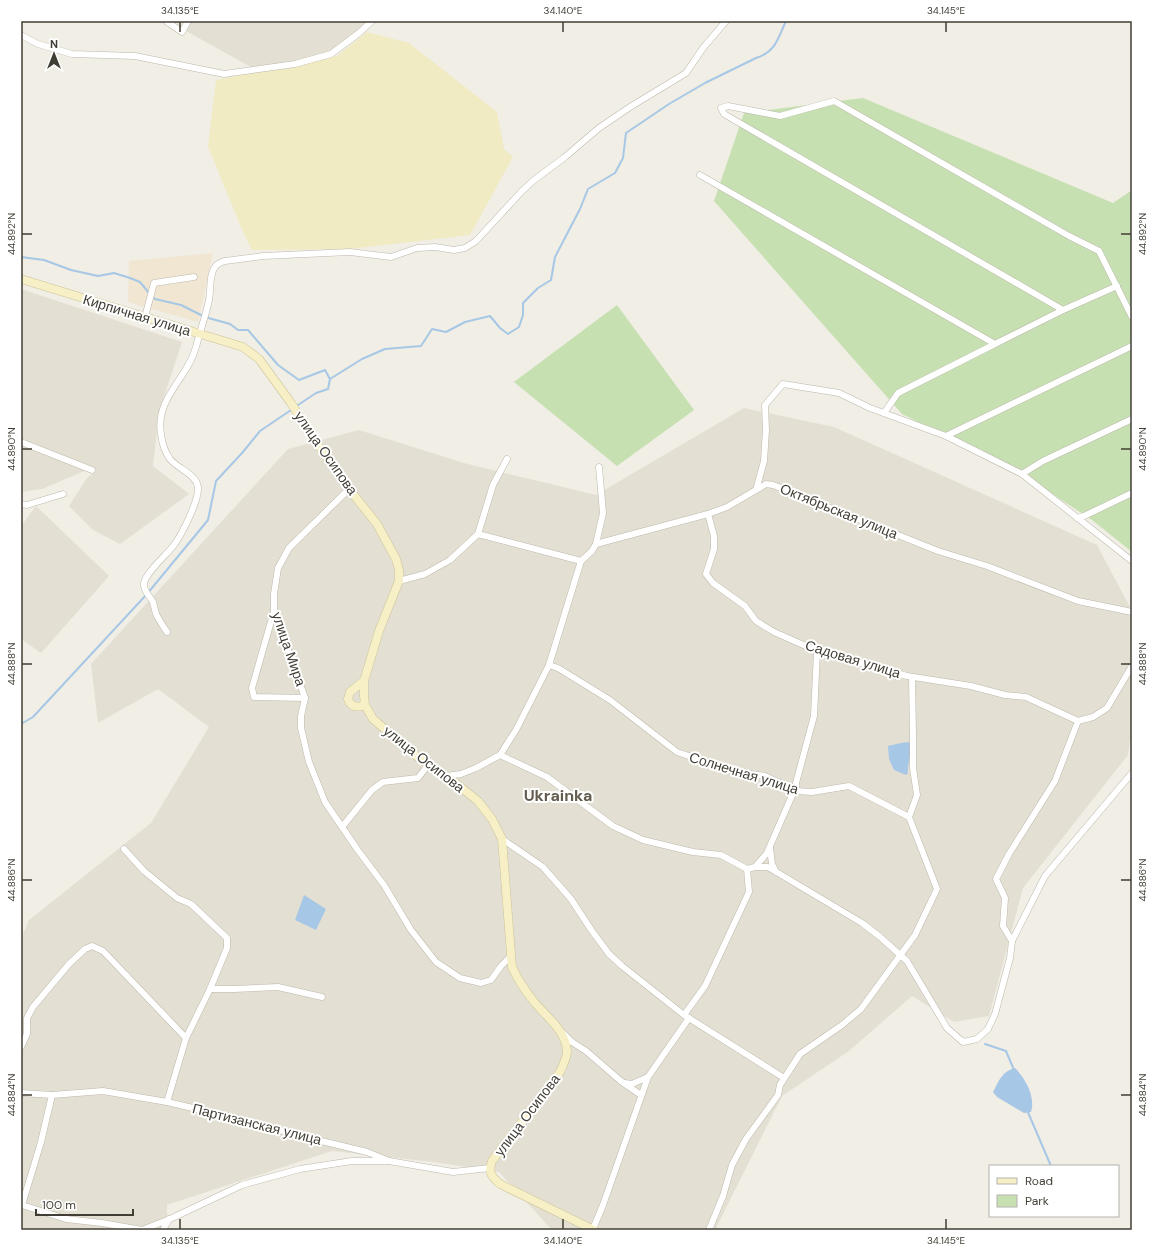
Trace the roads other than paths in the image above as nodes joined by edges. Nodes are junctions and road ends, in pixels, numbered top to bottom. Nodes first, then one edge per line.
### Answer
1 (166, 21) edge
2 (188, 21) edge
3 (372, 21) edge
4 (726, 21) edge
5 (21, 35) edge
6 (700, 175) dead end
7 (194, 277) dead end
8 (21, 279) edge
9 (1117, 286) junction
10 (1063, 310) junction
11 (145, 317) junction
12 (1132, 317) edge
13 (199, 334) junction
14 (995, 344) junction
15 (1132, 346) edge
16 (253, 353) joint
17 (884, 413) junction
18 (1132, 419) edge
19 (946, 436) junction
20 (21, 442) edge
21 (507, 459) dead end
22 (599, 467) dead end
23 (92, 470) dead end
24 (1022, 474) junction
25 (349, 489) junction
26 (756, 490) junction
27 (1132, 493) edge
28 (63, 494) dead end
29 (21, 504) edge
30 (708, 514) junction
31 (1077, 518) junction
32 (478, 534) junction
33 (596, 544) junction
34 (581, 561) junction
35 (1132, 561) edge
36 (399, 581) junction
37 (274, 610) junction
38 (1132, 612) edge
39 (167, 632) dead end
40 (817, 651) junction
41 (549, 665) junction
42 (1132, 666) edge
43 (912, 677) junction
44 (364, 681) junction
45 (305, 698) junction
46 (365, 705) junction
47 (1078, 721) junction
48 (500, 754) junction
49 (428, 765) junction
50 (1132, 773) edge
51 (446, 776) junction
52 (796, 791) junction
53 (909, 817) junction
54 (342, 827) junction
55 (502, 839) junction
56 (770, 845) junction
57 (124, 849) dead end
58 (755, 867) junction
59 (747, 869) junction
60 (776, 872) junction
61 (1012, 941) junction
62 (900, 955) junction
63 (511, 956) junction
64 (210, 989) junction
65 (322, 997) dead end
66 (687, 1017) junction
67 (556, 1027) junction
68 (186, 1038) junction
69 (21, 1047) edge
70 (648, 1077) junction
71 (784, 1078) junction
72 (622, 1082) junction
73 (21, 1093) edge
74 (52, 1095) junction
75 (642, 1095) junction
76 (167, 1102) junction
77 (390, 1161) junction
78 (490, 1168) junction
79 (170, 1219) junction
80 (593, 1229) edge
81 (163, 1230) edge
82 (709, 1230) edge

1 - 2 street
3 - 5 street
4 - 13 street
6 - 14 street
7 - 11 street
8 - 11 main road, Кирпичная улица
9 - 10 street
9 - 10 street
9 - 12 street
10 - 14 street
11 - 13 main road, Кирпичная улица
13 - 16 main road, Кирпичная улица
13 - 39 street
14 - 17 street
15 - 19 street
16 - 25 main road, улица Осипова
17 - 19 street
17 - 26 street
18 - 24 street
19 - 24 street
20 - 23 street
21 - 32 street
22 - 33 street
24 - 31 street
25 - 36 main road, улица Осипова
25 - 37 street, улица Мира
26 - 30 street, Октябрьская улица
26 - 38 street, Октябрьская улица
27 - 31 street
28 - 29 street
30 - 33 street, Октябрьская улица
30 - 40 street, Садовая улица
31 - 35 street
32 - 34 street
32 - 36 street
33 - 34 street
34 - 41 street
36 - 44 main road, улица Осипова
37 - 45 street, улица Мира
37 - 45 street
40 - 43 street, Садовая улица
40 - 52 street
41 - 48 street
41 - 52 street, Солнечная улица
42 - 47 street
43 - 47 street, Садовая улица
43 - 53 street
44 - 46 main road, улица Осипова
44 - 46 main road
45 - 54 street, улица Мира
46 - 49 main road, улица Осипова
47 - 61 street
48 - 51 street
48 - 59 street
49 - 51 main road, улица Осипова
49 - 54 street
50 - 61 street
51 - 55 main road, улица Осипова
52 - 53 street, Солнечная улица
52 - 56 street
53 - 62 street
54 - 63 street, улица Мира
55 - 63 main road, улица Осипова
55 - 66 street
56 - 58 street
56 - 60 street
57 - 64 street
58 - 59 street
58 - 60 street
59 - 66 street
60 - 62 street
61 - 62 street
62 - 71 street
63 - 67 main road, улица Осипова
64 - 65 street
64 - 68 street
66 - 70 street
66 - 71 street
67 - 72 street
67 - 78 main road, улица Осипова
68 - 69 street
68 - 76 street
70 - 72 street
70 - 75 street
71 - 82 street
72 - 75 street
73 - 74 street, Партизанская улица
74 - 76 street, Партизанская улица
74 - 79 street
75 - 80 street
76 - 77 street, Партизанская улица
77 - 78 street, Партизанская улица
77 - 79 street
78 - 80 main road
79 - 81 street

